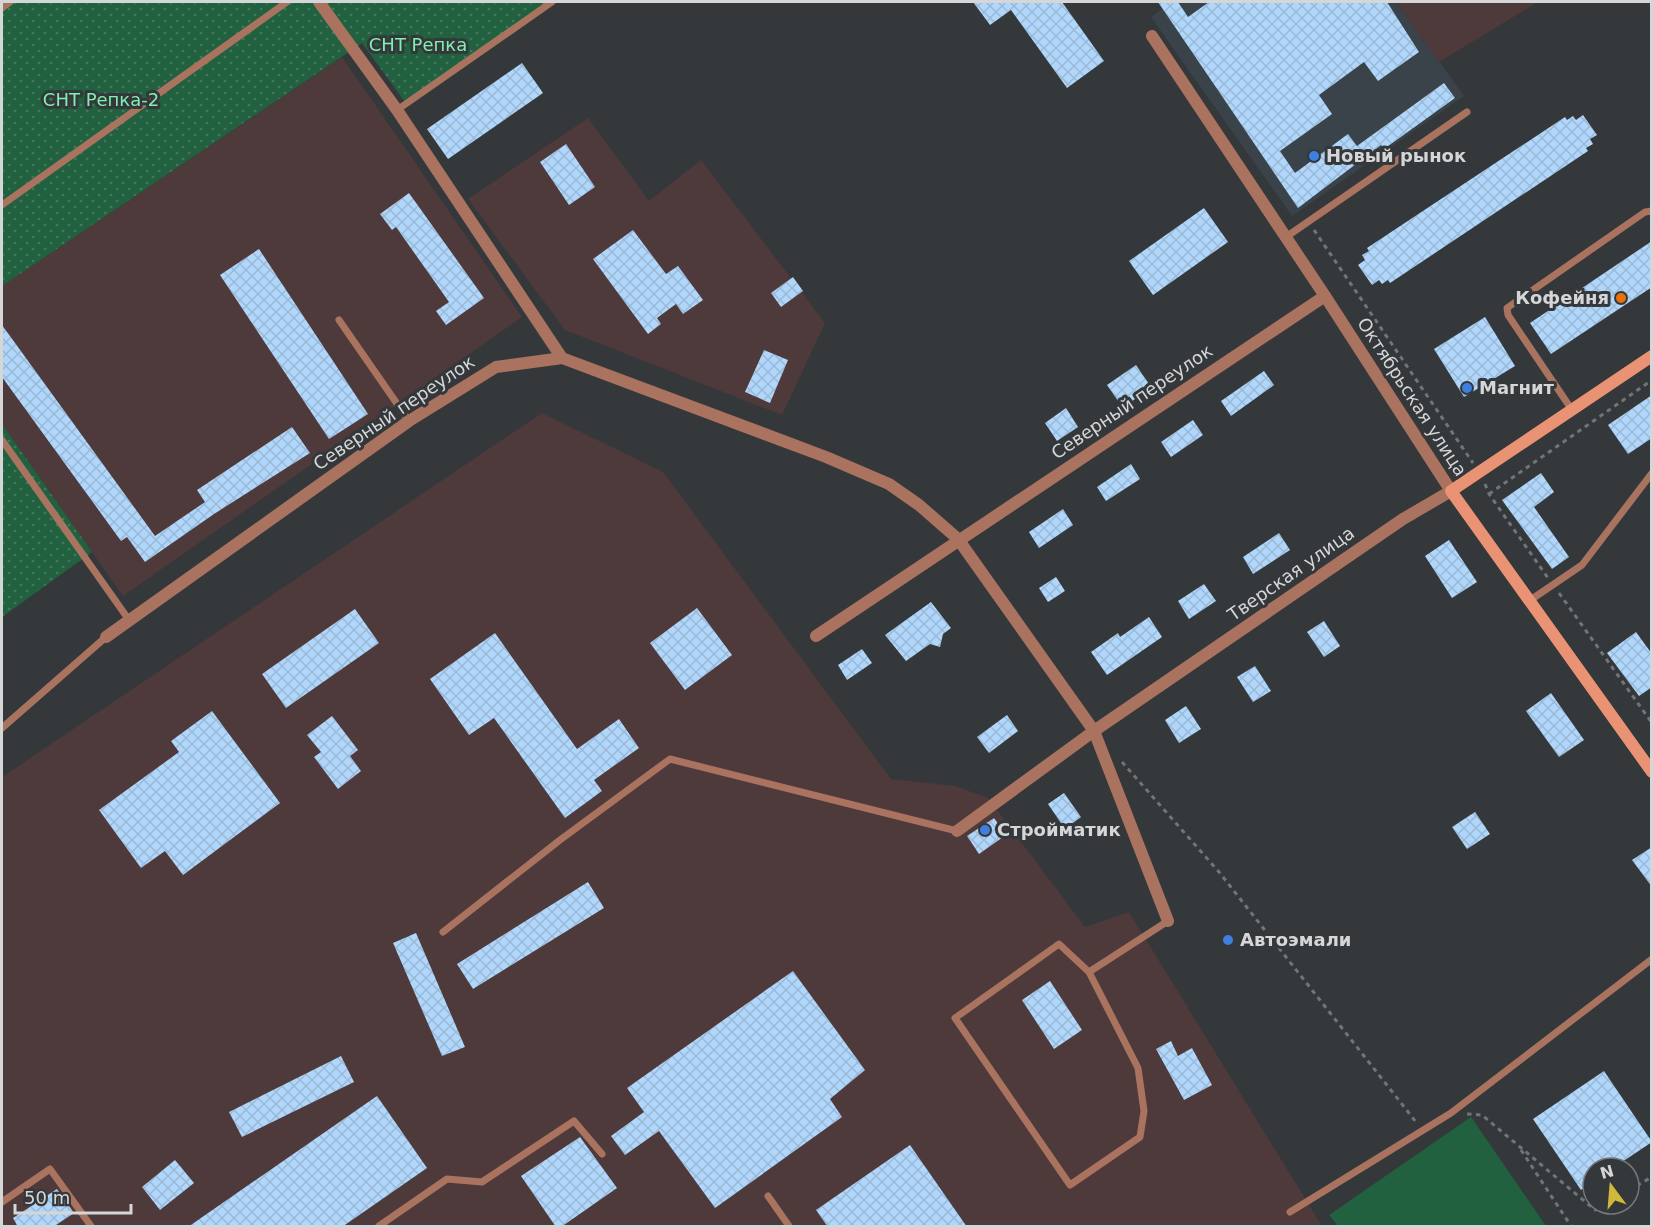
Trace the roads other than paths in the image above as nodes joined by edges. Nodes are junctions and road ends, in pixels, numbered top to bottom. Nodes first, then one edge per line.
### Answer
1 (10, 2) edge
2 (287, 2) edge
3 (319, 2) edge
4 (552, 2) edge
5 (2, 8) edge
6 (1152, 36) dead end
7 (397, 110) junction
8 (1467, 112) dead end
9 (2, 205) edge
10 (1652, 211) edge
11 (1286, 237) junction
12 (1325, 296) junction
13 (339, 320) dead end
14 (1652, 356) edge
15 (562, 358) junction
16 (1572, 411) junction
17 (409, 421) junction
18 (2, 440) edge
19 (1652, 473) edge
20 (1451, 492) junction
21 (958, 539) junction
22 (1529, 601) junction
23 (129, 620) junction
24 (816, 636) dead end
25 (106, 637) joint
26 (2, 728) edge
27 (1094, 731) junction
28 (1652, 772) edge
29 (957, 831) joint
30 (1168, 921) joint
31 (443, 932) dead end
32 (1652, 959) edge
33 (1089, 972) junction
34 (602, 1154) dead end
35 (768, 1196) dead end
36 (2, 1202) edge
37 (1290, 1212) dead end
38 (91, 1227) edge
39 (379, 1227) edge
40 (789, 1227) edge

1 - 5 lane
2 - 9 lane
3 - 7 street
4 - 7 lane
6 - 11 street, Октябрьская улица
7 - 15 street
8 - 11 lane
10 - 16 lane
11 - 12 street, Октябрьская улица
12 - 20 street, Октябрьская улица
12 - 21 street, Северный переулок
13 - 17 lane
14 - 16 main road, Тверская улица
15 - 17 street, Северный переулок
15 - 21 street, Северный переулок
16 - 20 main road, Тверская улица
17 - 23 street, Северный переулок
18 - 23 lane
19 - 22 lane
20 - 22 main road, Октябрьская улица
20 - 27 street, Тверская улица
21 - 24 street, Северный переулок
21 - 27 street
22 - 28 main road, Октябрьская улица
23 - 25 street, Северный переулок
25 - 26 lane
27 - 29 street, Тверская улица
27 - 30 street
29 - 31 lane
30 - 33 lane
32 - 37 lane
33 - 33 lane
34 - 39 lane
35 - 40 lane
36 - 38 lane

